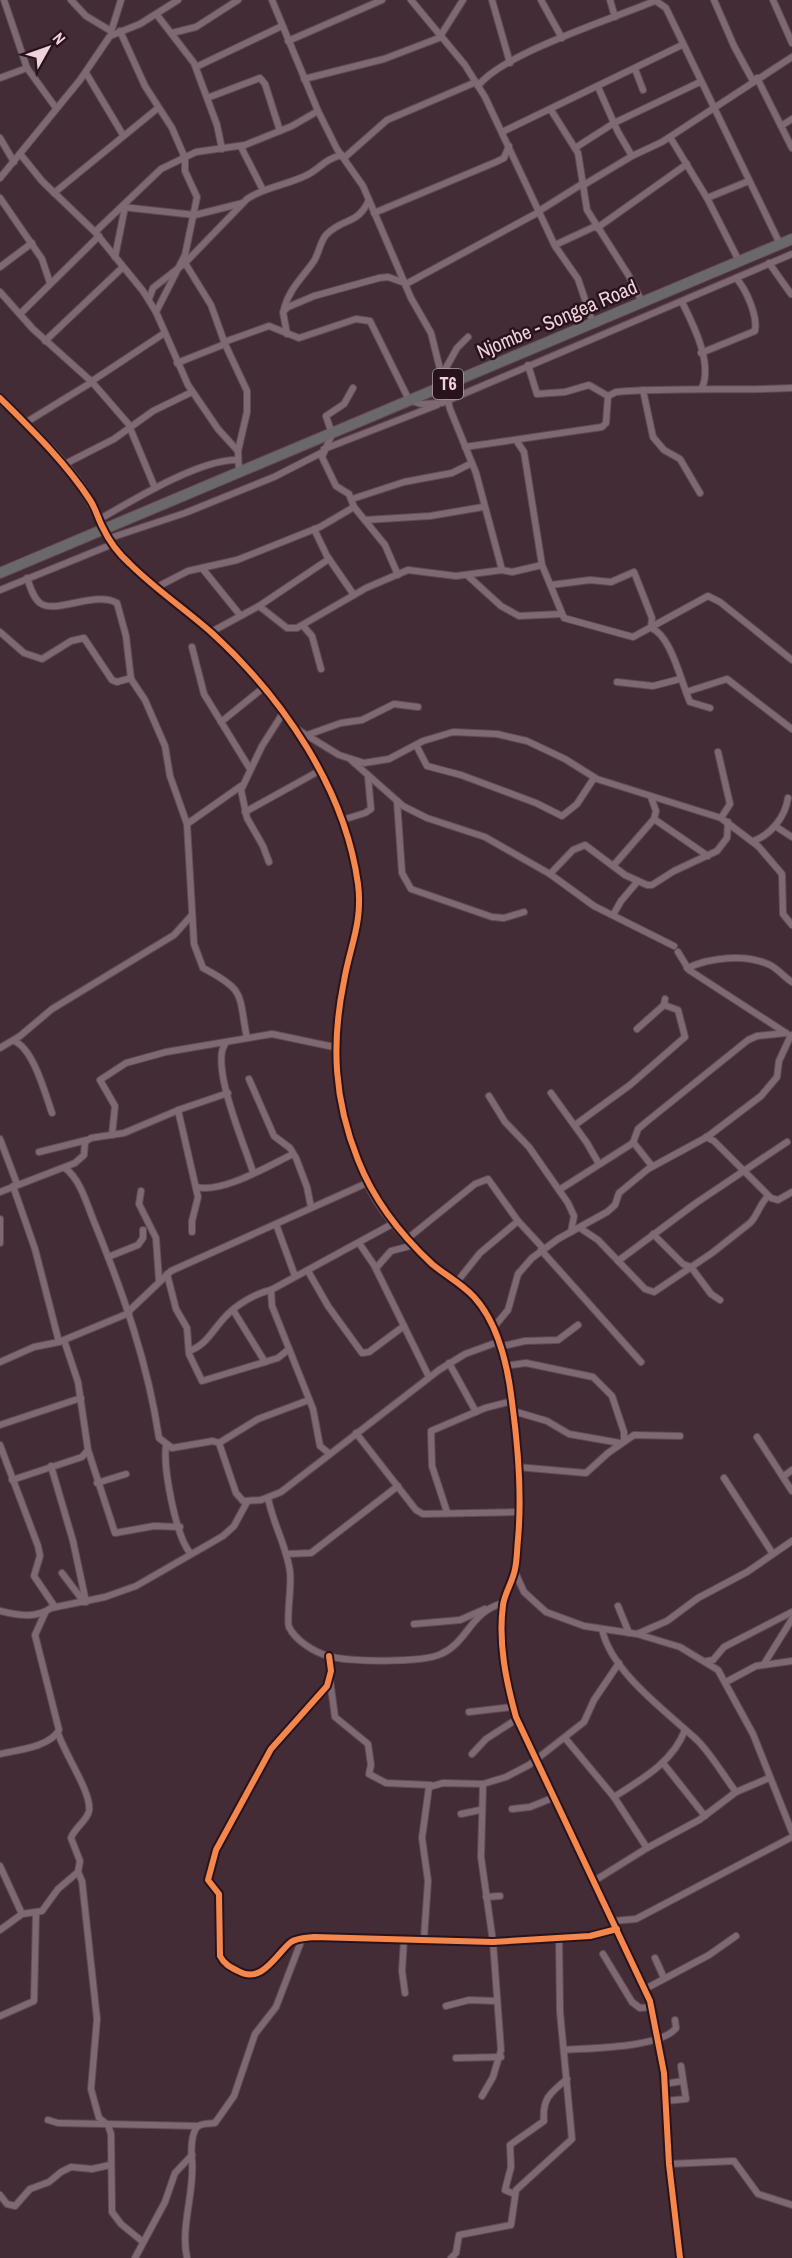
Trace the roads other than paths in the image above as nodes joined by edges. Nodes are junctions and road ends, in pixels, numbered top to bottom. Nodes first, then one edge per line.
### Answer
1 (4, 0) edge
2 (71, 0) edge
3 (121, 0) edge
4 (164, 0) edge
5 (178, 0) edge
6 (238, 0) edge
7 (272, 0) edge
8 (382, 0) edge
9 (411, 0) edge
10 (463, 0) edge
11 (492, 0) edge
12 (541, 0) edge
13 (610, 0) edge
14 (657, 0) edge
15 (714, 0) edge
16 (774, 0) edge
17 (169, 6) junction
18 (157, 15) junction
19 (615, 17) junction
20 (282, 26) junction
21 (120, 31) junction
22 (110, 33) junction
23 (172, 33) junction
24 (442, 37) junction
25 (562, 38) junction
26 (288, 41) junction
27 (792, 43) edge
28 (682, 45) junction
29 (792, 57) edge
30 (510, 63) junction
31 (27, 68) junction
32 (196, 68) junction
33 (635, 69) junction
34 (86, 73) junction
35 (0, 78) edge
36 (304, 79) junction
37 (755, 80) junction
38 (700, 82) junction
39 (477, 84) junction
40 (598, 87) junction
41 (643, 90) dead end
42 (207, 98) junction
43 (56, 108) junction
44 (158, 108) junction
45 (714, 108) junction
46 (551, 110) junction
47 (318, 111) junction
48 (792, 118) edge
49 (614, 123) junction
50 (781, 126) junction
51 (280, 131) junction
52 (502, 132) junction
53 (123, 135) junction
54 (670, 137) junction
55 (0, 138) edge
56 (509, 146) junction
57 (241, 147) junction
58 (575, 148) junction
59 (792, 148) edge
60 (222, 149) junction
61 (21, 155) junction
62 (632, 156) junction
63 (343, 157) junction
64 (185, 158) junction
65 (502, 159) junction
66 (516, 160) junction
67 (14, 162) junction
68 (687, 164) junction
69 (0, 178) edge
70 (749, 181) junction
71 (582, 185) junction
72 (263, 190) junction
73 (54, 193) junction
74 (0, 198) edge
75 (707, 198) junction
76 (369, 200) junction
77 (243, 203) junction
78 (124, 207) junction
79 (539, 212) junction
80 (374, 213) junction
81 (195, 215) junction
82 (596, 227) junction
83 (97, 234) junction
84 (792, 239) edge
85 (32, 243) junction
86 (780, 244) junction
87 (555, 245) junction
88 (792, 254) edge
89 (115, 257) junction
90 (739, 261) junction
91 (769, 263) junction
92 (182, 265) junction
93 (0, 267) edge
94 (123, 267) junction
95 (736, 279) junction
96 (50, 283) junction
97 (405, 284) junction
98 (0, 292) edge
99 (791, 294) edge
100 (149, 300) junction
101 (642, 302) junction
102 (682, 302) junction
103 (156, 312) junction
104 (283, 312) junction
105 (20, 314) junction
106 (593, 323) junction
107 (164, 334) junction
108 (288, 334) junction
109 (468, 337) dead end
110 (45, 341) junction
111 (224, 343) junction
112 (701, 353) junction
113 (177, 363) junction
114 (528, 365) junction
115 (444, 380) junction
116 (92, 382) junction
117 (353, 387) dead end
118 (702, 387) junction
119 (792, 388) edge
120 (643, 390) junction
121 (192, 392) junction
122 (422, 395) junction
123 (608, 396) junction
124 (0, 398) edge
125 (409, 400) junction
126 (443, 402) junction
127 (25, 423) junction
128 (130, 428) junction
129 (332, 434) junction
130 (516, 440) junction
131 (465, 447) junction
132 (238, 451) junction
133 (322, 451) junction
134 (237, 460) junction
135 (472, 463) junction
136 (62, 465) junction
137 (239, 473) junction
138 (155, 488) junction
139 (700, 493) dead end
140 (352, 499) junction
141 (354, 507) junction
142 (483, 507) junction
143 (365, 520) junction
144 (101, 524) junction
145 (314, 529) junction
146 (111, 541) junction
147 (328, 559) junction
148 (542, 565) junction
149 (202, 568) junction
150 (502, 570) junction
151 (0, 573) edge
152 (398, 575) junction
153 (467, 575) junction
154 (27, 578) junction
155 (551, 585) junction
156 (157, 586) junction
157 (0, 590) edge
158 (354, 595) junction
159 (259, 606) junction
160 (561, 614) junction
161 (240, 615) junction
162 (303, 626) junction
163 (651, 628) junction
164 (0, 632) edge
165 (211, 632) junction
166 (192, 647) dead end
167 (792, 660) edge
168 (321, 669) dead end
169 (130, 678) junction
170 (680, 679) junction
171 (617, 682) dead end
172 (263, 688) junction
173 (686, 692) junction
174 (418, 707) dead end
175 (710, 708) dead end
176 (283, 713) junction
177 (220, 722) junction
178 (292, 726) junction
179 (792, 729) edge
180 (307, 735) junction
181 (416, 745) junction
182 (718, 752) dead end
183 (351, 759) junction
184 (250, 769) junction
185 (319, 771) junction
186 (368, 777) junction
187 (594, 777) junction
188 (242, 785) junction
189 (651, 796) junction
190 (788, 798) dead end
191 (397, 801) junction
192 (245, 812) junction
193 (721, 818) junction
194 (654, 819) junction
195 (342, 820) junction
196 (728, 822) junction
197 (187, 824) junction
198 (775, 826) junction
199 (792, 837) edge
200 (753, 842) junction
201 (708, 856) junction
202 (269, 862) dead end
203 (613, 866) junction
204 (550, 874) junction
205 (638, 881) junction
206 (524, 912) dead end
207 (192, 915) junction
208 (613, 915) junction
209 (792, 925) edge
210 (687, 968) junction
211 (792, 982) edge
212 (637, 1029) dead end
213 (790, 1033) edge
214 (247, 1038) junction
215 (14, 1041) junction
216 (225, 1044) junction
217 (334, 1047) junction
218 (0, 1048) edge
219 (249, 1079) dead end
220 (228, 1093) junction
221 (551, 1093) dead end
222 (489, 1096) dead end
223 (178, 1110) junction
224 (52, 1113) dead end
225 (575, 1125) junction
226 (112, 1135) junction
227 (706, 1137) junction
228 (0, 1139) edge
229 (87, 1140) junction
230 (633, 1142) junction
231 (787, 1142) dead end
232 (39, 1152) dead end
233 (293, 1154) junction
234 (599, 1164) junction
235 (652, 1166) junction
236 (65, 1168) junction
237 (744, 1171) junction
238 (253, 1172) junction
239 (367, 1183) junction
240 (15, 1185) junction
241 (196, 1187) junction
242 (559, 1190) junction
243 (141, 1191) dead end
244 (0, 1192) edge
245 (792, 1192) edge
246 (768, 1196) junction
247 (311, 1208) junction
248 (0, 1220) edge
249 (518, 1221) junction
250 (394, 1223) junction
251 (276, 1224) junction
252 (580, 1228) junction
253 (143, 1230) dead end
254 (192, 1232) dead end
255 (571, 1232) junction
256 (653, 1234) junction
257 (407, 1239) junction
258 (359, 1243) junction
259 (0, 1244) edge
260 (414, 1245) junction
261 (542, 1249) junction
262 (108, 1257) junction
263 (618, 1261) junction
264 (691, 1267) junction
265 (375, 1268) junction
266 (308, 1271) junction
267 (167, 1274) junction
268 (295, 1276) junction
269 (159, 1280) junction
270 (456, 1283) junction
271 (271, 1290) junction
272 (720, 1300) dead end
273 (233, 1310) junction
274 (129, 1312) junction
275 (578, 1325) dead end
276 (404, 1326) junction
277 (494, 1328) junction
278 (62, 1341) junction
279 (499, 1344) junction
280 (289, 1349) junction
281 (189, 1351) junction
282 (0, 1362) edge
283 (265, 1362) junction
284 (641, 1362) dead end
285 (449, 1363) junction
286 (505, 1366) junction
287 (429, 1377) junction
288 (81, 1398) junction
289 (309, 1400) junction
290 (512, 1401) junction
291 (513, 1411) junction
292 (476, 1412) junction
293 (0, 1425) edge
294 (356, 1433) junction
295 (681, 1436) dead end
296 (757, 1437) dead end
297 (622, 1442) junction
298 (219, 1443) junction
299 (0, 1445) edge
300 (166, 1446) junction
301 (88, 1450) junction
302 (330, 1454) junction
303 (51, 1466) junction
304 (518, 1467) junction
305 (792, 1470) edge
306 (126, 1474) dead end
307 (784, 1476) junction
308 (724, 1478) dead end
309 (12, 1480) junction
310 (97, 1483) junction
311 (398, 1486) junction
312 (792, 1491) edge
313 (268, 1498) junction
314 (247, 1502) junction
315 (447, 1512) junction
316 (519, 1512) junction
317 (180, 1527) junction
318 (792, 1540) edge
319 (191, 1554) junction
320 (286, 1554) junction
321 (773, 1554) junction
322 (515, 1572) junction
323 (62, 1573) dead end
324 (85, 1602) junction
325 (503, 1603) junction
326 (618, 1606) dead end
327 (55, 1608) junction
328 (485, 1609) junction
329 (0, 1611) edge
330 (792, 1612) edge
331 (45, 1613) junction
332 (792, 1619) edge
333 (414, 1624) dead end
334 (602, 1629) junction
335 (629, 1634) junction
336 (637, 1634) junction
337 (329, 1656) junction
338 (708, 1661) junction
339 (792, 1661) edge
340 (619, 1663) junction
341 (763, 1664) junction
342 (330, 1680) junction
343 (726, 1682) junction
344 (513, 1707) junction
345 (469, 1712) dead end
346 (517, 1719) junction
347 (685, 1730) junction
348 (58, 1733) junction
349 (565, 1738) junction
350 (0, 1754) edge
351 (472, 1754) dead end
352 (537, 1760) junction
353 (663, 1763) junction
354 (769, 1778) junction
355 (483, 1784) junction
356 (430, 1785) junction
357 (736, 1792) junction
358 (555, 1797) junction
359 (614, 1797) junction
360 (512, 1809) dead end
361 (480, 1810) junction
362 (461, 1814) dead end
363 (705, 1816) junction
364 (792, 1832) edge
365 (792, 1837) edge
366 (647, 1848) junction
367 (0, 1866) edge
368 (78, 1872) junction
369 (594, 1881) junction
370 (500, 1896) dead end
371 (486, 1897) junction
372 (36, 1913) junction
373 (21, 1914) junction
374 (613, 1921) junction
375 (617, 1929) junction
376 (0, 1930) edge
377 (736, 1936) dead end
378 (424, 1938) junction
379 (559, 1938) junction
380 (302, 1939) junction
381 (404, 1939) junction
382 (493, 1942) junction
383 (603, 1954) dead end
384 (655, 1958) dead end
385 (664, 1978) junction
386 (645, 1989) junction
387 (405, 1993) dead end
388 (496, 2001) junction
389 (446, 2006) dead end
390 (651, 2007) junction
391 (0, 2016) edge
392 (675, 2020) dead end
393 (658, 2038) junction
394 (564, 2050) junction
395 (501, 2057) junction
396 (456, 2058) dead end
397 (681, 2066) dead end
398 (567, 2079) junction
399 (683, 2081) junction
400 (664, 2085) junction
401 (482, 2096) dead end
402 (665, 2101) junction
403 (48, 2120) dead end
404 (104, 2123) junction
405 (198, 2126) junction
406 (192, 2155) junction
407 (110, 2164) junction
408 (669, 2164) junction
409 (0, 2194) edge
410 (514, 2194) junction
411 (792, 2205) edge
412 (144, 2242) junction
413 (135, 2258) edge
414 (187, 2258) edge
415 (451, 2258) edge
416 (680, 2258) edge

1 - 31 street
2 - 22 street
3 - 22 street
4 - 17 street
5 - 17 street
6 - 23 street
7 - 20 street
8 - 26 street
9 - 24 street
10 - 24 street
11 - 30 street
12 - 25 street
13 - 19 street
14 - 19 street
14 - 28 street
15 - 37 street
16 - 27 street
17 - 18 street
18 - 21 street
18 - 23 street
19 - 25 street
20 - 26 street
20 - 32 street
21 - 22 street
21 - 44 street
22 - 34 street
23 - 32 street
24 - 36 street
24 - 39 street
25 - 30 street
26 - 36 street
28 - 33 street
28 - 38 street
29 - 37 street
30 - 39 street
31 - 35 street
31 - 43 street
32 - 42 street
33 - 40 street
33 - 41 street
34 - 43 street
34 - 53 street
36 - 47 street
37 - 45 street
37 - 50 street
38 - 45 street
38 - 49 street
39 - 52 street
39 - 63 street
40 - 46 street
40 - 49 street
42 - 51 street
42 - 60 street
43 - 61 street
44 - 53 street
44 - 64 street
45 - 54 street
45 - 70 street
46 - 52 street
46 - 58 street
47 - 51 street
47 - 63 street
48 - 50 street
49 - 58 street
49 - 62 street
50 - 59 street
51 - 57 street
52 - 56 street
53 - 73 street
54 - 62 street
54 - 68 street
55 - 67 street
56 - 65 street
56 - 66 street
57 - 60 street
57 - 72 street
58 - 71 street
60 - 64 street
61 - 67 street
61 - 73 street
62 - 71 street
63 - 72 street
63 - 76 street
64 - 78 street
64 - 81 street
65 - 66 street
65 - 80 street
66 - 79 street
67 - 69 street
68 - 75 street
68 - 82 street
70 - 75 street
70 - 86 street
71 - 79 street
71 - 82 street
72 - 77 street
73 - 83 street
74 - 85 street
75 - 90 street
76 - 80 street
76 - 104 street
77 - 81 street
77 - 92 street
78 - 81 street
78 - 83 street
78 - 89 street
79 - 87 street
79 - 97 street
80 - 97 street
81 - 92 street
82 - 87 street
82 - 101 street
83 - 89 street
83 - 96 street
84 - 86 highway, Njombe - Songea Road / T6
85 - 93 street
85 - 96 street
86 - 90 highway, Njombe - Songea Road / T6
87 - 106 street
88 - 91 street
89 - 94 street
90 - 101 highway, Njombe - Songea Road / T6
91 - 95 street
91 - 99 street
92 - 100 street
92 - 103 street
92 - 111 street
94 - 100 street
94 - 110 street
95 - 102 street
95 - 112 street
96 - 105 street
97 - 104 street
97 - 115 street
98 - 105 street
100 - 103 street
101 - 106 highway, Njombe - Songea Road / T6
102 - 112 street
102 - 114 street
103 - 107 street
104 - 108 street
105 - 110 street
106 - 115 highway, Njombe - Songea Road / T6
107 - 113 street
107 - 116 street
108 - 111 street
108 - 125 street
109 - 115 street
110 - 116 street
111 - 113 street
111 - 132 street
112 - 118 street
113 - 121 street
114 - 123 street
114 - 126 street
115 - 122 highway, Njombe - Songea Road / T6
115 - 126 street
116 - 127 street
116 - 128 street
117 - 129 street
118 - 119 street
118 - 120 street
120 - 123 street
120 - 139 street
121 - 128 street
121 - 132 street
122 - 125 highway, Njombe - Songea Road / T6
122 - 126 street
123 - 130 street
124 - 127 street
125 - 126 street
125 - 129 highway, Njombe - Songea Road / T6
126 - 131 street
126 - 133 street
127 - 136 street
128 - 136 street
128 - 138 street
129 - 133 street
129 - 137 highway, Njombe - Songea Road / T6
130 - 131 street
130 - 148 street
131 - 135 street
132 - 134 street
133 - 140 street
133 - 146 street
134 - 137 street
134 - 138 street
135 - 140 street
135 - 142 street
136 - 144 street
137 - 144 highway, Njombe - Songea Road / T6
138 - 144 street
140 - 141 street
141 - 143 street
141 - 145 street
142 - 143 street
142 - 150 street
143 - 152 street
144 - 146 street
144 - 151 highway, T6
145 - 147 street
145 - 149 street
146 - 154 street
146 - 156 street
147 - 158 street
147 - 159 street
148 - 150 street
148 - 155 street
149 - 156 street
149 - 161 street
150 - 153 street
152 - 153 street
152 - 158 street
153 - 160 street
154 - 157 street
154 - 169 street
155 - 160 street
155 - 163 street
156 - 165 street
158 - 162 street
159 - 161 street
159 - 162 street
160 - 163 street
161 - 165 street
162 - 168 street
163 - 167 street
163 - 170 street
164 - 169 street
165 - 172 street
166 - 177 street
169 - 197 street
170 - 171 street
170 - 173 street
172 - 176 street
172 - 177 street
173 - 175 street
173 - 179 street
174 - 180 street
176 - 178 street
176 - 184 street
177 - 184 street
178 - 180 street
178 - 185 street
180 - 183 street
181 - 183 street
181 - 187 street
181 - 187 street
182 - 193 street
183 - 186 street
184 - 188 street
185 - 192 street
185 - 195 street
186 - 191 street
186 - 195 street
187 - 189 street
188 - 192 street
188 - 197 street
189 - 193 street
189 - 194 street
190 - 198 street
191 - 204 street
191 - 206 street
192 - 202 street
193 - 196 street
194 - 201 street
194 - 203 street
195 - 217 street
196 - 200 street
196 - 201 street
197 - 207 street
198 - 199 street
198 - 200 street
200 - 209 street
201 - 205 street
203 - 204 street
203 - 205 street
204 - 208 street
205 - 208 street
207 - 214 street
207 - 215 street
208 - 210 street
210 - 211 street
210 - 213 street
212 - 225 street
213 - 227 street
213 - 230 street
214 - 216 street
214 - 217 street
215 - 218 street
215 - 224 street
216 - 220 street
216 - 226 street
217 - 239 street
219 - 233 street
220 - 223 street
220 - 238 street
221 - 225 street
222 - 242 street
223 - 226 street
223 - 241 street
225 - 234 street
226 - 229 street
227 - 235 street
227 - 237 street
228 - 240 street
229 - 232 street
229 - 236 street
230 - 234 street
230 - 235 street
231 - 237 street
233 - 238 street
233 - 247 street
234 - 242 street
235 - 252 street
236 - 240 street
236 - 262 street
237 - 246 street
237 - 256 street
238 - 241 street
239 - 247 street
239 - 250 street
240 - 244 street
240 - 278 street
241 - 254 street
242 - 255 street
243 - 269 street
245 - 246 street
246 - 264 street
247 - 251 street
248 - 259 street
249 - 257 street
249 - 261 street
249 - 270 street
250 - 257 street
250 - 258 street
251 - 267 street
251 - 268 street
252 - 255 street
252 - 263 street
253 - 262 street
255 - 261 street
256 - 263 street
256 - 264 street
257 - 260 street
258 - 265 street
258 - 266 street
260 - 265 street
260 - 270 street
261 - 277 street
261 - 284 street
262 - 274 street
263 - 264 street
264 - 272 street
265 - 276 street
266 - 268 street
266 - 276 street
267 - 269 street
267 - 281 street
268 - 271 street
269 - 274 street
270 - 277 street
271 - 273 street
271 - 280 street
273 - 281 street
273 - 283 street
274 - 278 street
274 - 300 street
275 - 279 street
276 - 287 street
277 - 279 street
278 - 282 street
278 - 288 street
279 - 285 street
279 - 286 street
280 - 283 street
280 - 289 street
281 - 283 street
285 - 287 street
285 - 292 street
286 - 290 street
286 - 297 street
287 - 294 street
288 - 293 street
288 - 301 street
289 - 298 street
289 - 302 street
290 - 291 street
290 - 292 street
291 - 297 street
291 - 304 street
292 - 315 street
294 - 302 street
294 - 311 street
295 - 297 street
296 - 307 street
297 - 304 street
298 - 300 street
298 - 314 street
299 - 309 street
300 - 317 street
301 - 303 street
301 - 310 street
302 - 313 street
303 - 309 street
303 - 324 street
304 - 316 street
305 - 307 street
306 - 310 street
307 - 312 street
308 - 321 street
309 - 327 street
310 - 317 street
311 - 315 street
311 - 320 street
313 - 314 street
313 - 320 street
314 - 319 street
315 - 316 street
316 - 322 street
317 - 319 street
318 - 321 street
319 - 324 street
320 - 337 street
321 - 336 street
322 - 325 street
322 - 334 street
323 - 324 street
324 - 327 street
325 - 328 street
325 - 344 street
326 - 335 street
327 - 331 street
328 - 333 street
328 - 337 street
329 - 331 street
330 - 338 street
331 - 348 street
332 - 341 street
334 - 335 street
334 - 340 street
335 - 336 street
336 - 338 street
337 - 342 street
338 - 343 street
339 - 341 street
340 - 347 street
340 - 349 street
341 - 343 street
342 - 356 street
342 - 380 street
343 - 354 street
344 - 345 street
344 - 346 street
346 - 351 street
346 - 352 street
347 - 353 street
347 - 357 street
348 - 350 street
348 - 368 street
349 - 352 street
349 - 359 street
352 - 355 street
352 - 358 street
353 - 359 street
353 - 363 street
354 - 357 street
354 - 364 street
355 - 356 street
355 - 361 street
356 - 378 street
357 - 363 street
358 - 360 street
358 - 369 street
359 - 366 street
361 - 362 street
361 - 371 street
363 - 366 street
365 - 374 street
366 - 369 street
367 - 373 street
368 - 372 street
368 - 404 street
369 - 374 street
370 - 371 street
371 - 382 street
372 - 373 street
372 - 391 street
373 - 376 street
374 - 375 street
375 - 379 street
375 - 386 street
377 - 385 street
378 - 381 street
378 - 382 street
379 - 382 street
379 - 394 street
380 - 381 street
380 - 405 street
381 - 387 street
382 - 388 street
383 - 390 street
384 - 385 street
385 - 386 street
386 - 390 street
388 - 389 street
388 - 395 street
390 - 393 street
392 - 393 street
393 - 394 street
393 - 400 street
394 - 398 street
395 - 396 street
395 - 401 street
397 - 399 street
398 - 410 street
398 - 410 street
399 - 400 street
399 - 402 street
400 - 402 street
402 - 408 street
403 - 404 street
404 - 405 street
404 - 407 street
405 - 406 street
406 - 412 street
406 - 414 street
407 - 409 street
407 - 412 street
408 - 411 street
408 - 416 street
410 - 415 street
412 - 413 street

